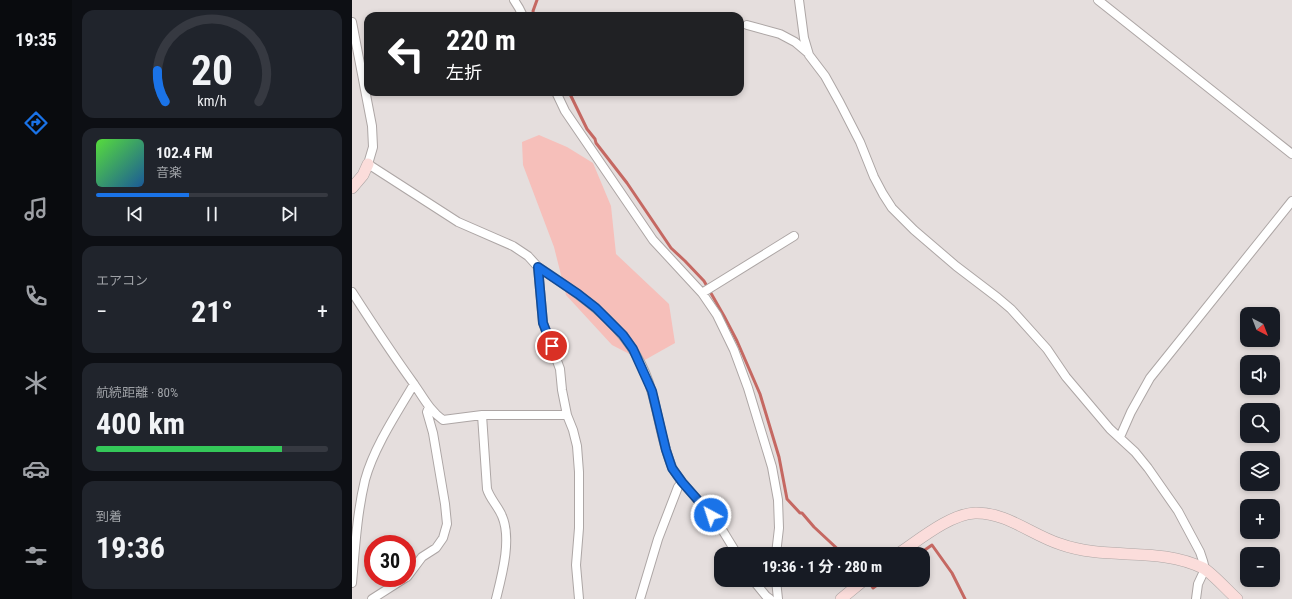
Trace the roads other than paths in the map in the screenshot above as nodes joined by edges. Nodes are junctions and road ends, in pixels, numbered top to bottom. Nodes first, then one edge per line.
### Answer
1 (514, 0) edge
2 (799, 0) edge
3 (1098, 0) edge
4 (521, 12) edge
5 (352, 22) edge
6 (747, 25) dead end
7 (808, 53) junction
8 (364, 84) edge
9 (366, 96) edge
10 (558, 96) edge
11 (1292, 154) edge
12 (368, 164) junction
13 (352, 188) edge
14 (1292, 201) edge
15 (794, 236) dead end
16 (538, 267) junction
17 (352, 292) edge
18 (704, 292) junction
19 (414, 384) junction
20 (429, 407) junction
21 (567, 415) junction
22 (482, 416) junction
23 (1120, 437) junction
24 (682, 482) junction
25 (733, 547) edge
26 (777, 547) edge
27 (909, 547) edge
28 (416, 565) edge
29 (1204, 568) junction
30 (352, 583) edge
31 (391, 587) edge
32 (759, 587) edge
33 (777, 587) edge
34 (856, 587) edge
35 (372, 599) edge
36 (496, 599) edge
37 (579, 599) edge
38 (640, 599) edge
39 (770, 599) edge
40 (778, 599) edge
41 (841, 599) edge
42 (1196, 599) edge
43 (1237, 599) edge

1 - 4 street
2 - 7 street
3 - 11 street
5 - 8 street
6 - 7 street
7 - 23 street
9 - 12 street
10 - 18 street
12 - 13 street
12 - 16 street
14 - 23 street
15 - 18 street
16 - 21 street
16 - 24 street
17 - 19 street
18 - 26 street
19 - 20 street
19 - 30 street
20 - 22 street
20 - 28 street
21 - 22 street
21 - 37 street
22 - 36 street
23 - 29 street
24 - 25 street
24 - 38 street
27 - 29 street
29 - 42 street
29 - 43 street
31 - 35 street
32 - 39 street
33 - 40 street
34 - 41 street

